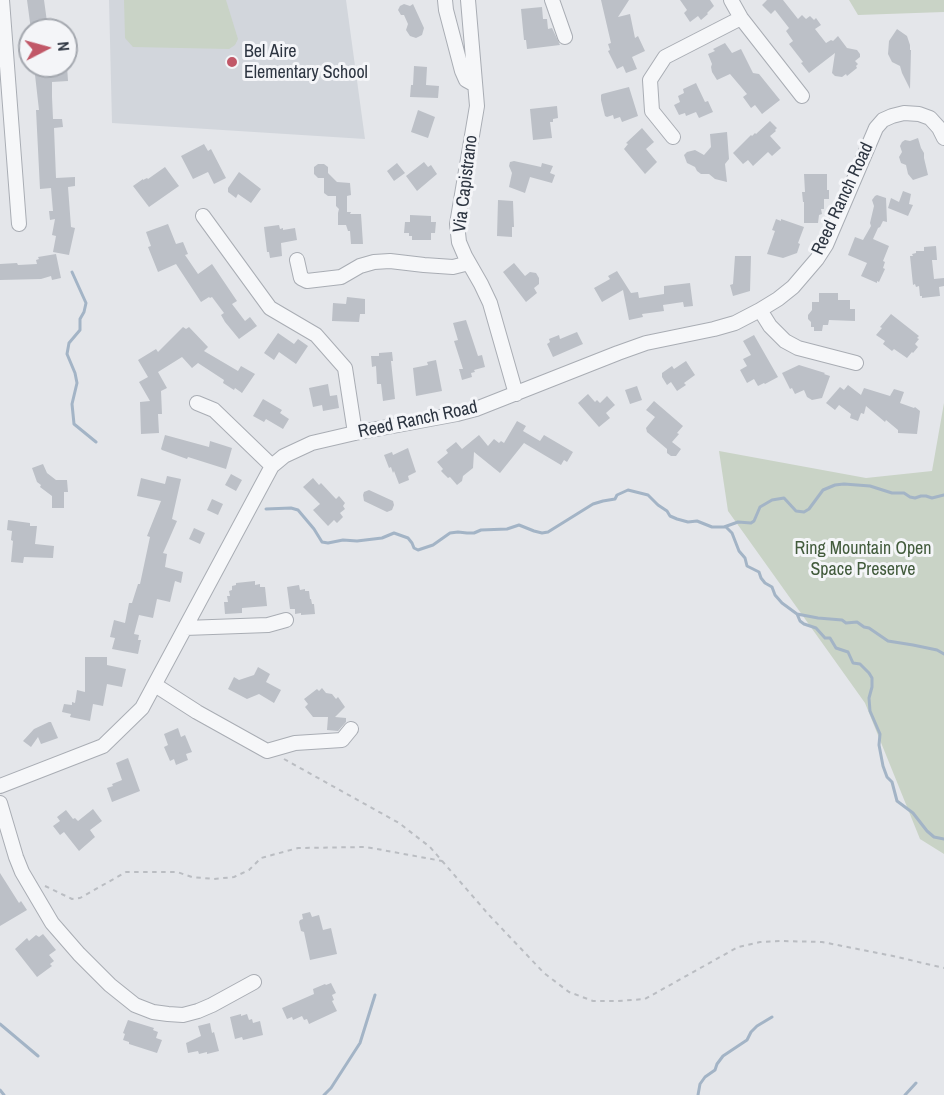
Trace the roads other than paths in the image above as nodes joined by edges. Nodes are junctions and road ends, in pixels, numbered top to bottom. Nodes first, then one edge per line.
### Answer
1 (2, 0) edge
2 (445, 0) edge
3 (468, 0) edge
4 (552, 0) edge
5 (731, 0) edge
6 (741, 18) junction
7 (565, 38) dead end
8 (475, 85) junction
9 (802, 96) dead end
10 (673, 136) dead end
11 (944, 138) edge
12 (203, 216) dead end
13 (19, 224) dead end
14 (297, 260) dead end
15 (469, 263) junction
16 (760, 310) junction
17 (856, 363) dead end
18 (516, 394) junction
19 (197, 403) dead end
20 (355, 433) junction
21 (272, 466) junction
22 (286, 620) dead end
23 (185, 628) junction
24 (155, 685) junction
25 (351, 729) dead end
26 (0, 786) edge
27 (0, 803) edge
28 (254, 982) dead end

1 - 13 street
2 - 8 street
3 - 8 street, Via Capistrano
4 - 7 street
5 - 6 street
6 - 9 street
6 - 10 street
8 - 15 street, Via Capistrano
11 - 16 street, Reed Ranch Road
12 - 20 street
14 - 15 street
15 - 18 street, Via Capistrano
16 - 17 street
16 - 18 street, Reed Ranch Road
18 - 20 street, Reed Ranch Road
19 - 21 street
20 - 21 street, Reed Ranch Road
21 - 23 street, Reed Ranch Road
22 - 23 street
23 - 24 street, Reed Ranch Road
24 - 25 street
24 - 26 street, Reed Ranch Road
27 - 28 street

